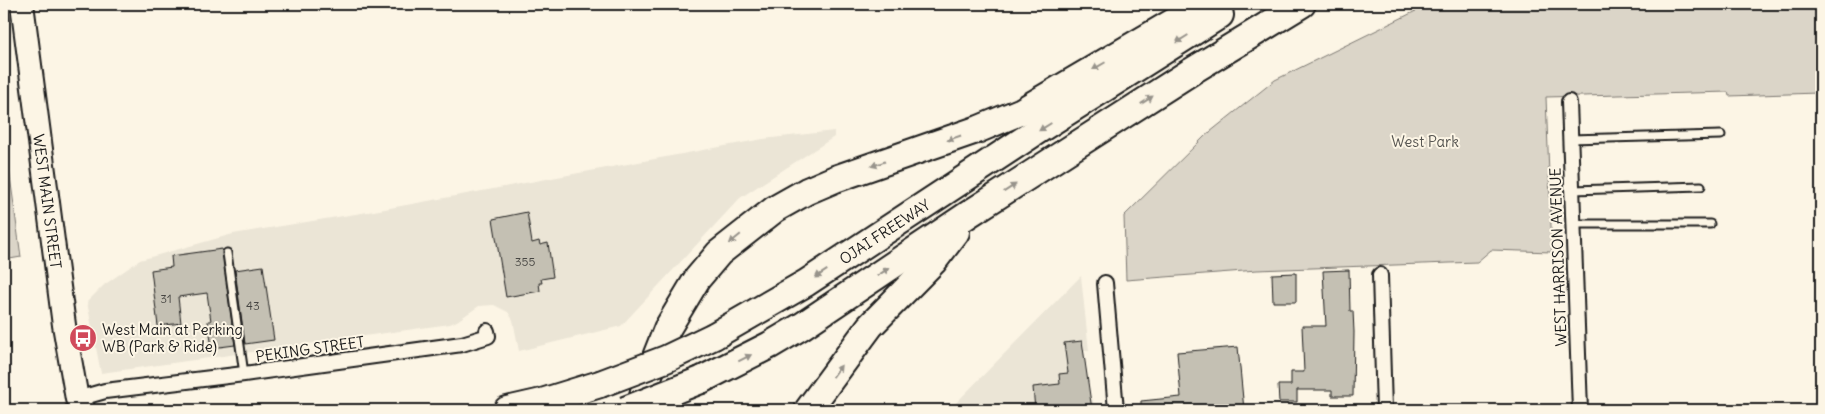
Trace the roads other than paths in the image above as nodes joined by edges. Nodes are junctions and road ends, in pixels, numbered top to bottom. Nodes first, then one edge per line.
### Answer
1 (22, 4) edge
2 (1220, 4) edge
3 (1238, 4) edge
4 (1302, 4) edge
5 (1569, 102) dead end
6 (1721, 135) dead end
7 (1570, 139) junction
8 (1701, 186) dead end
9 (1573, 190) junction
10 (970, 214) junction
11 (1574, 224) junction
12 (1710, 224) dead end
13 (227, 253) dead end
14 (1380, 276) dead end
15 (1104, 283) dead end
16 (487, 334) dead end
17 (244, 374) junction
18 (78, 407) edge
19 (507, 410) edge
20 (626, 410) edge
21 (639, 410) edge
22 (808, 410) edge
23 (1116, 410) edge
24 (1384, 410) edge
25 (1580, 410) edge

1 - 18 main road, WEST MAIN STREET
2 -> 21 highway
3 -> 19 highway, OJAI FREEWAY, bridge
10 -> 4 highway, OJAI FREEWAY
5 - 7 street, WEST HARRISON AVENUE
6 - 7 lane
7 - 9 street, WEST HARRISON AVENUE
8 - 9 lane
9 - 11 street, WEST HARRISON AVENUE
20 -> 10 highway, OJAI FREEWAY, bridge
22 -> 10 highway
11 - 12 lane
11 - 25 street, WEST HARRISON AVENUE
13 - 17 lane
14 - 24 street
15 - 23 street
16 - 17 street, PEKING STREET
17 - 18 street, PEKING STREET

